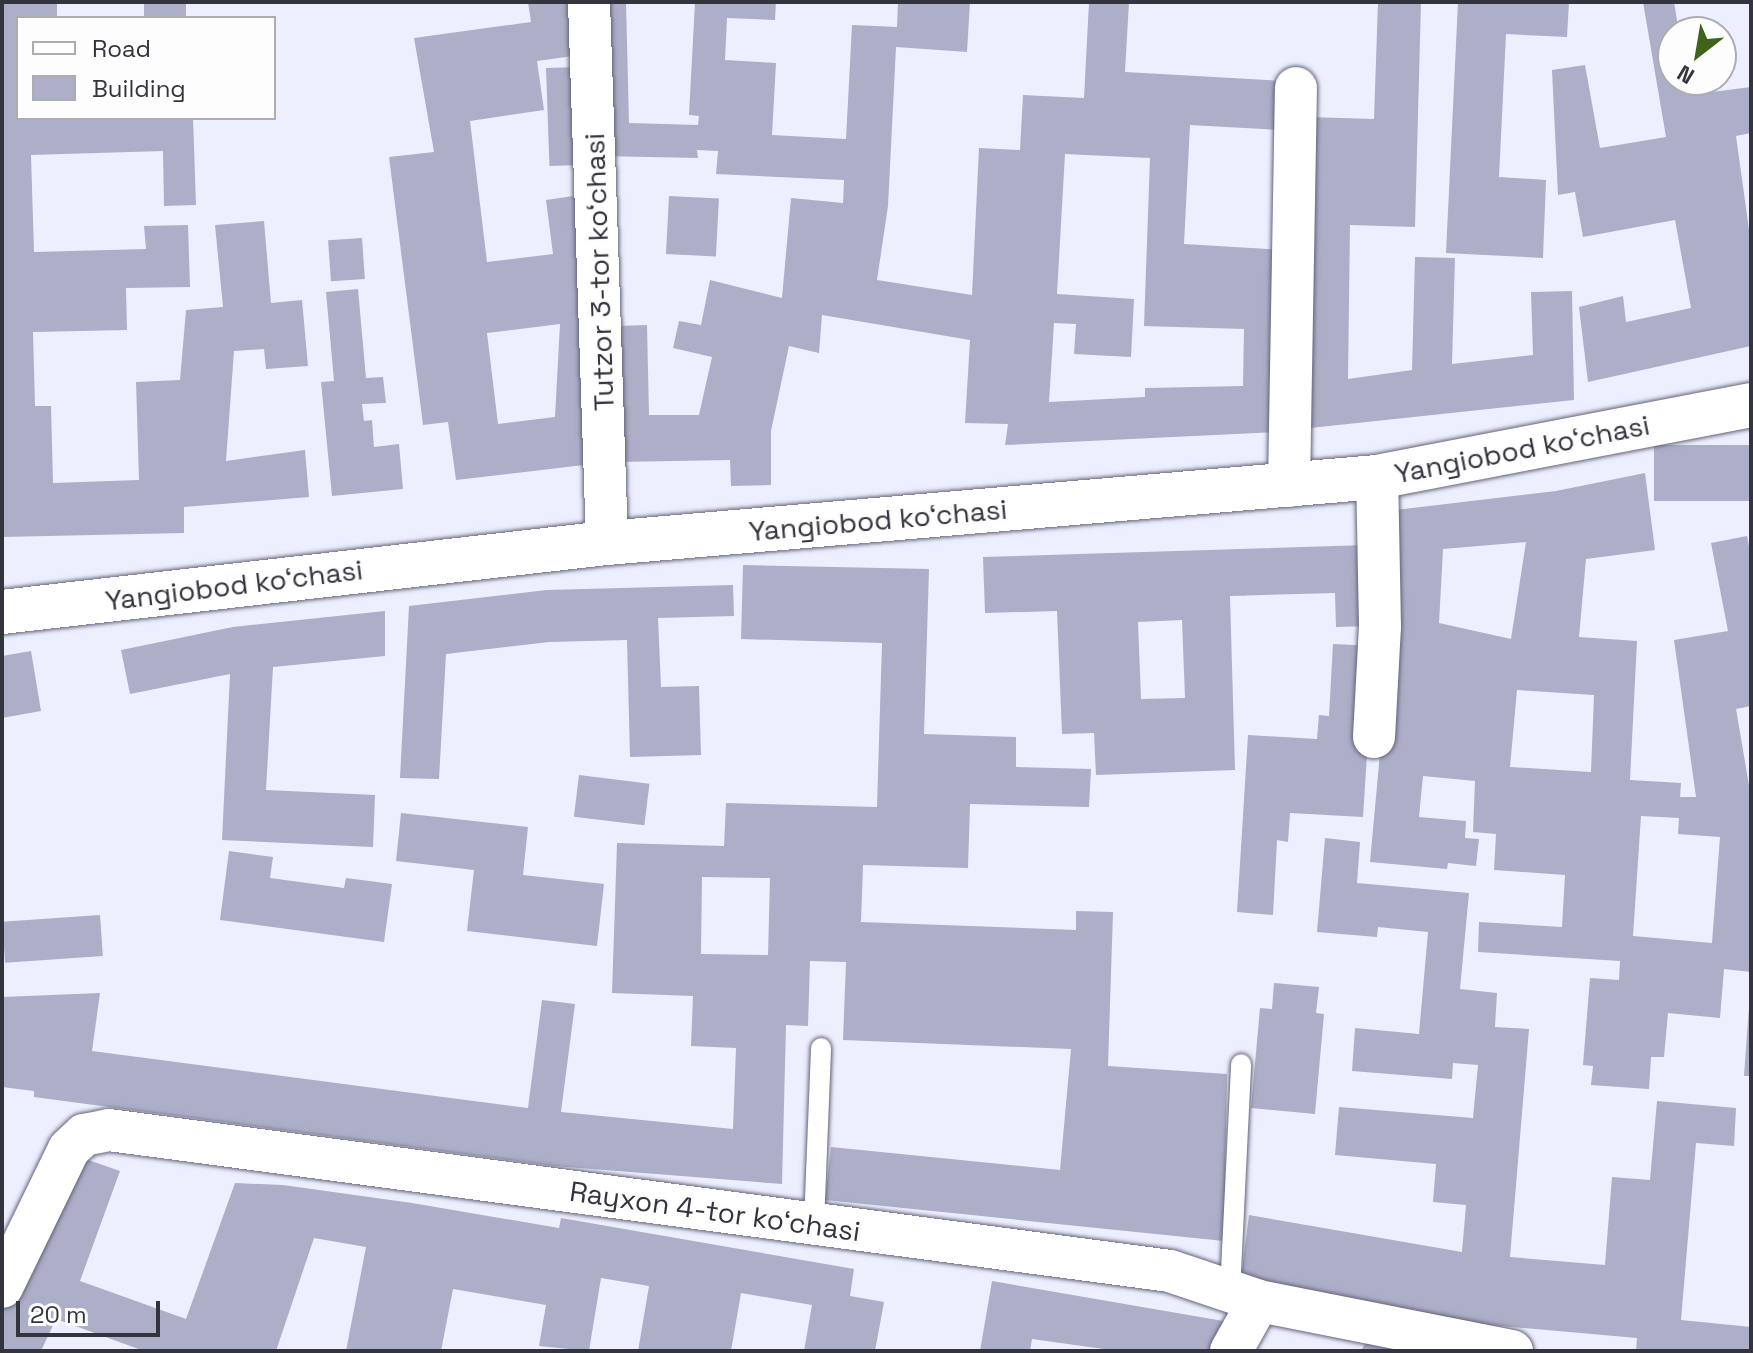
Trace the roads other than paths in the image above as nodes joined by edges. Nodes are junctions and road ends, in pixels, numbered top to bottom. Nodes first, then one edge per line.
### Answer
1 (589, 2) edge
2 (1296, 88) dead end
3 (1751, 405) edge
4 (1377, 477) junction
5 (1289, 486) junction
6 (607, 543) junction
7 (2, 612) edge
8 (1374, 737) dead end
9 (821, 1048) dead end
10 (1241, 1064) dead end
11 (814, 1224) junction
12 (2, 1287) edge
13 (1245, 1297) junction
14 (1231, 1351) edge
15 (1512, 1351) edge

1 - 6 street, Tutzor 3-tor koʻchasi
2 - 5 street
3 - 4 street, Yangiobod koʻchasi
4 - 5 street, Yangiobod koʻchasi
4 - 8 street
5 - 6 street, Yangiobod koʻchasi
6 - 7 street, Yangiobod koʻchasi
9 - 11 lane
10 - 13 lane
11 - 12 street, Rayxon 4-tor koʻchasi
11 - 13 street, Rayxon 4-tor koʻchasi
13 - 14 street
13 - 15 street, Rayxon 4-tor koʻchasi

